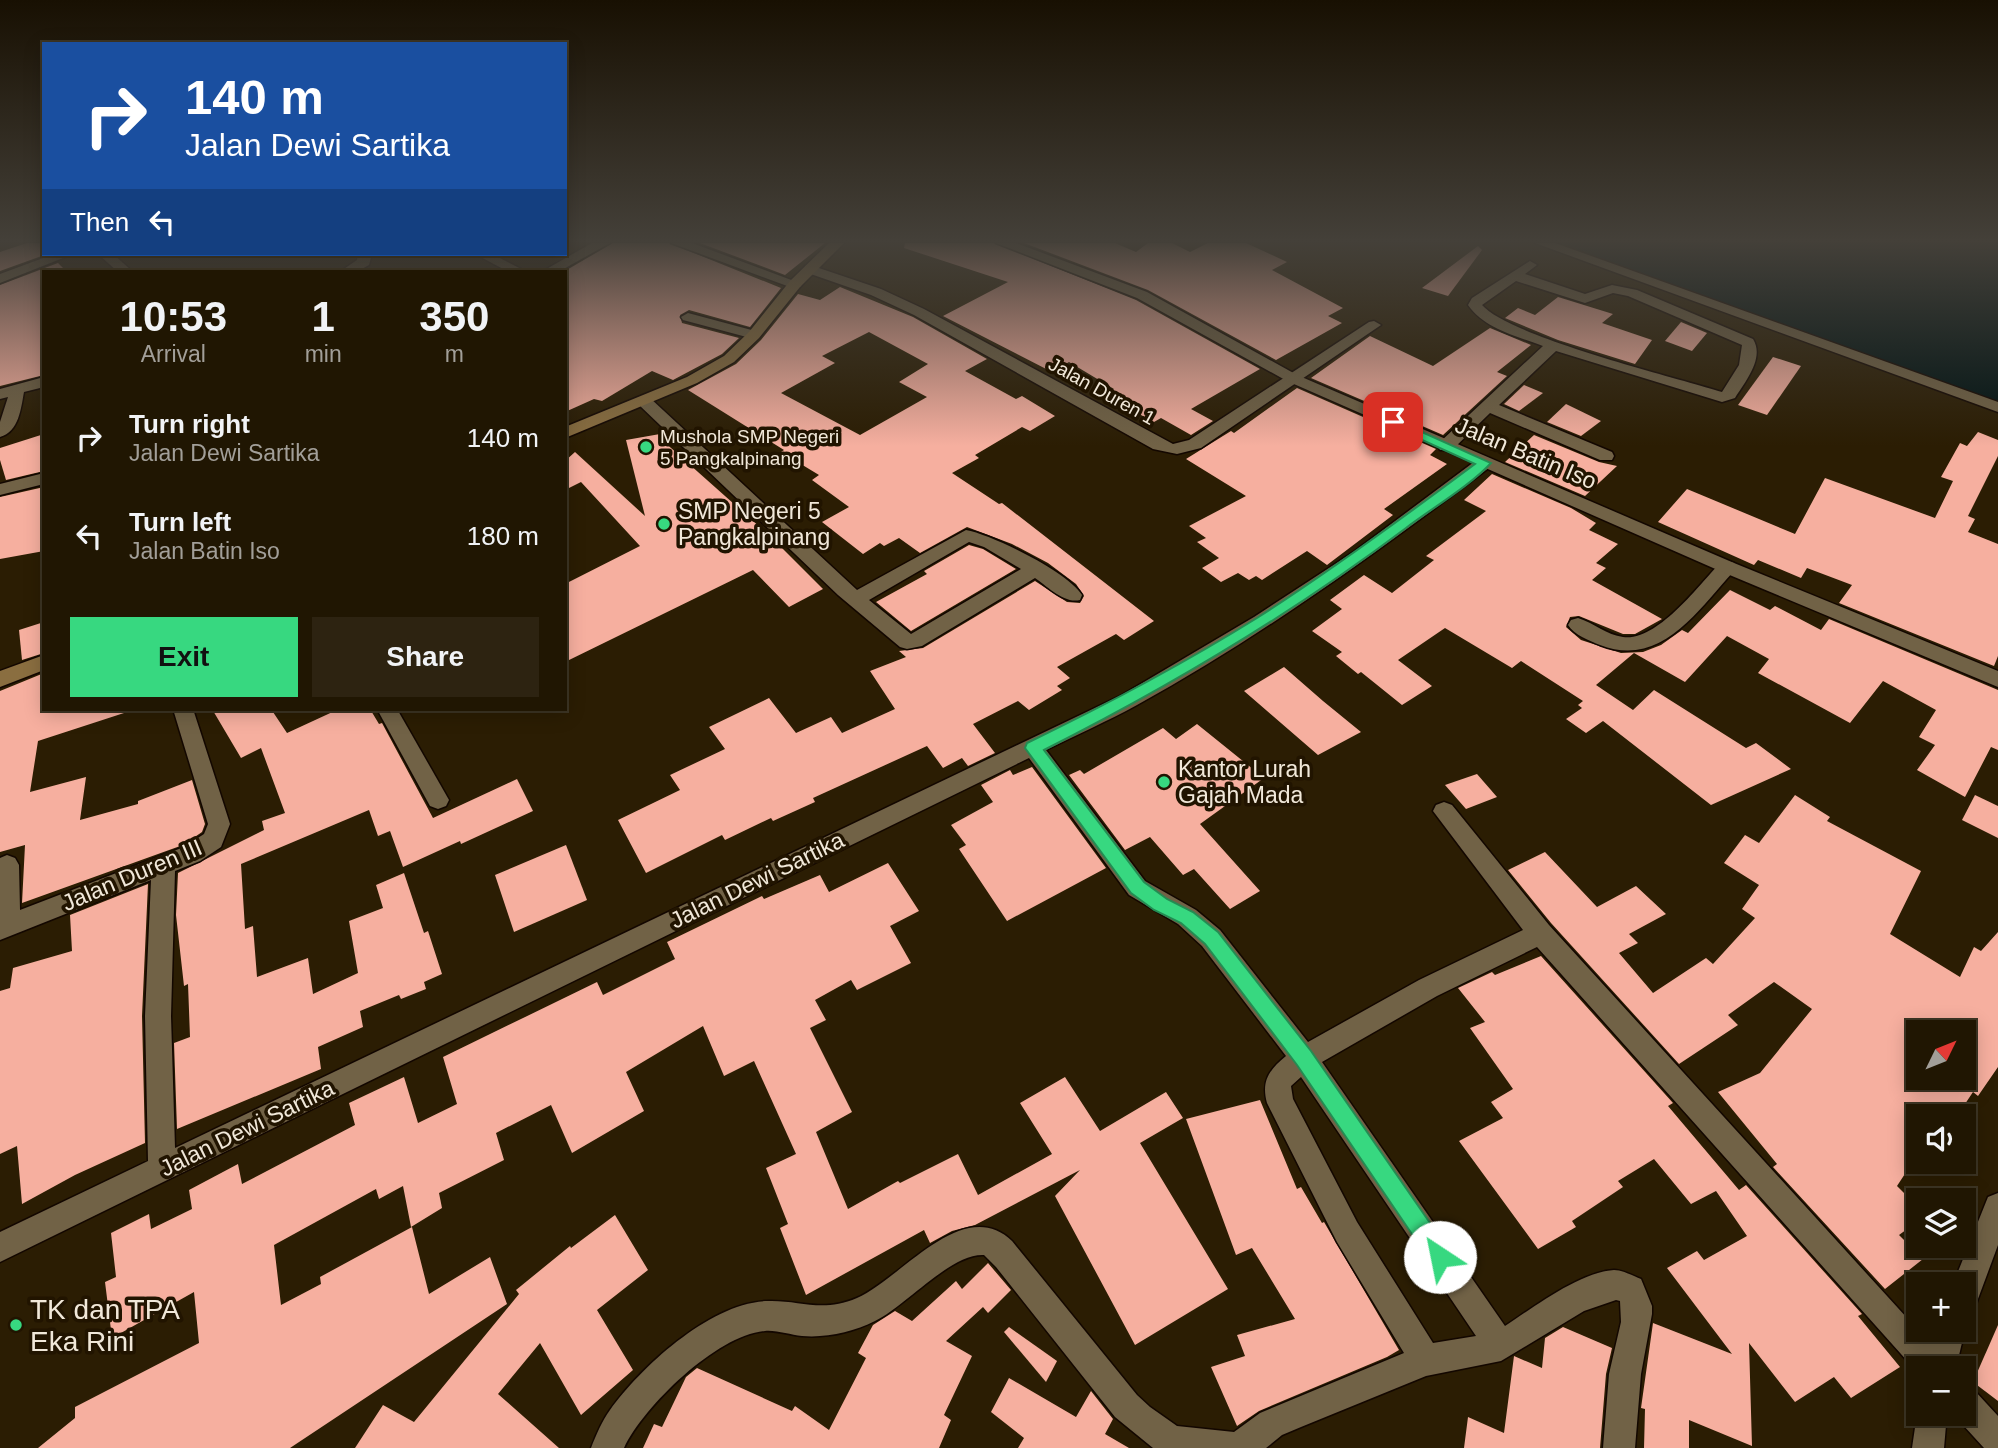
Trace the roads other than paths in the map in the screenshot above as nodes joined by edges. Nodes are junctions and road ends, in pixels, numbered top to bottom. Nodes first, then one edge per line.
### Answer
1 (773, 311) edge
2 (916, 311) edge
3 (1170, 311) edge
4 (1479, 311) edge
5 (1674, 311) edge
6 (1730, 311) edge
7 (688, 317) dead end
8 (1374, 325) dead end
9 (754, 335) junction
10 (1553, 345) junction
11 (1292, 378) junction
12 (42, 383) edge
13 (17, 389) junction
14 (0, 394) edge
15 (644, 401) junction
16 (1488, 406) junction
17 (1998, 407) edge
18 (0, 432) edge
19 (567, 432) edge
20 (1446, 446) junction
21 (1606, 456) dead end
22 (1484, 463) junction
23 (42, 479) edge
24 (0, 490) edge
25 (1727, 567) junction
26 (1035, 569) junction
27 (1073, 594) dead end
28 (856, 599) junction
29 (1578, 625) dead end
30 (42, 663) edge
31 (0, 679) edge
32 (1998, 679) edge
33 (184, 711) edge
34 (388, 711) edge
35 (1033, 748) junction
36 (439, 800) dead end
37 (1444, 811) dead end
38 (164, 863) junction
39 (6, 864) dead end
40 (4, 927) edge
41 (1540, 933) junction
42 (1304, 1058) junction
43 (162, 1169) junction
44 (1998, 1207) edge
45 (0, 1247) edge
46 (1973, 1272) edge
47 (1501, 1346) junction
48 (1923, 1356) edge
49 (1426, 1360) junction
50 (1976, 1415) edge
51 (1930, 1426) edge
52 (1998, 1440) edge
53 (607, 1448) edge
54 (1236, 1448) edge
55 (1619, 1448) edge
56 (1928, 1448) edge

1 - 9 main road
2 - 11 street, Jalan Duren 1
3 - 11 street, Jalan Batin Iso
4 - 10 street
5 - 10 street
6 - 17 street
7 - 9 street
8 - 11 street, Jalan Duren 1
9 - 15 main road
10 - 16 street
11 - 20 street, Jalan Batin Iso
12 - 13 street
13 - 14 street
13 - 18 street
15 - 19 main road
15 - 28 street
16 - 20 street
16 - 21 street
20 - 22 street, Jalan Batin Iso
22 - 25 street, Jalan Batin Iso
22 - 35 street, Jalan Dewi Sartika
23 - 24 street
25 - 29 street
25 - 32 street, Jalan Batin Iso
26 - 27 street
26 - 28 street
26 - 28 street
30 - 31 main road
33 - 38 street, Jalan Duren III
34 - 36 street
35 - 42 street
35 - 43 street, Jalan Dewi Sartika
37 - 41 street
38 - 40 street, Jalan Duren III
38 - 43 street
39 - 40 street
41 - 42 street
41 - 48 street
42 - 47 street
42 - 49 street
43 - 45 street, Jalan Dewi Sartika
44 - 46 street
47 - 49 street
47 - 55 street
49 - 54 street
50 - 52 street
51 - 56 street
53 - 54 street

